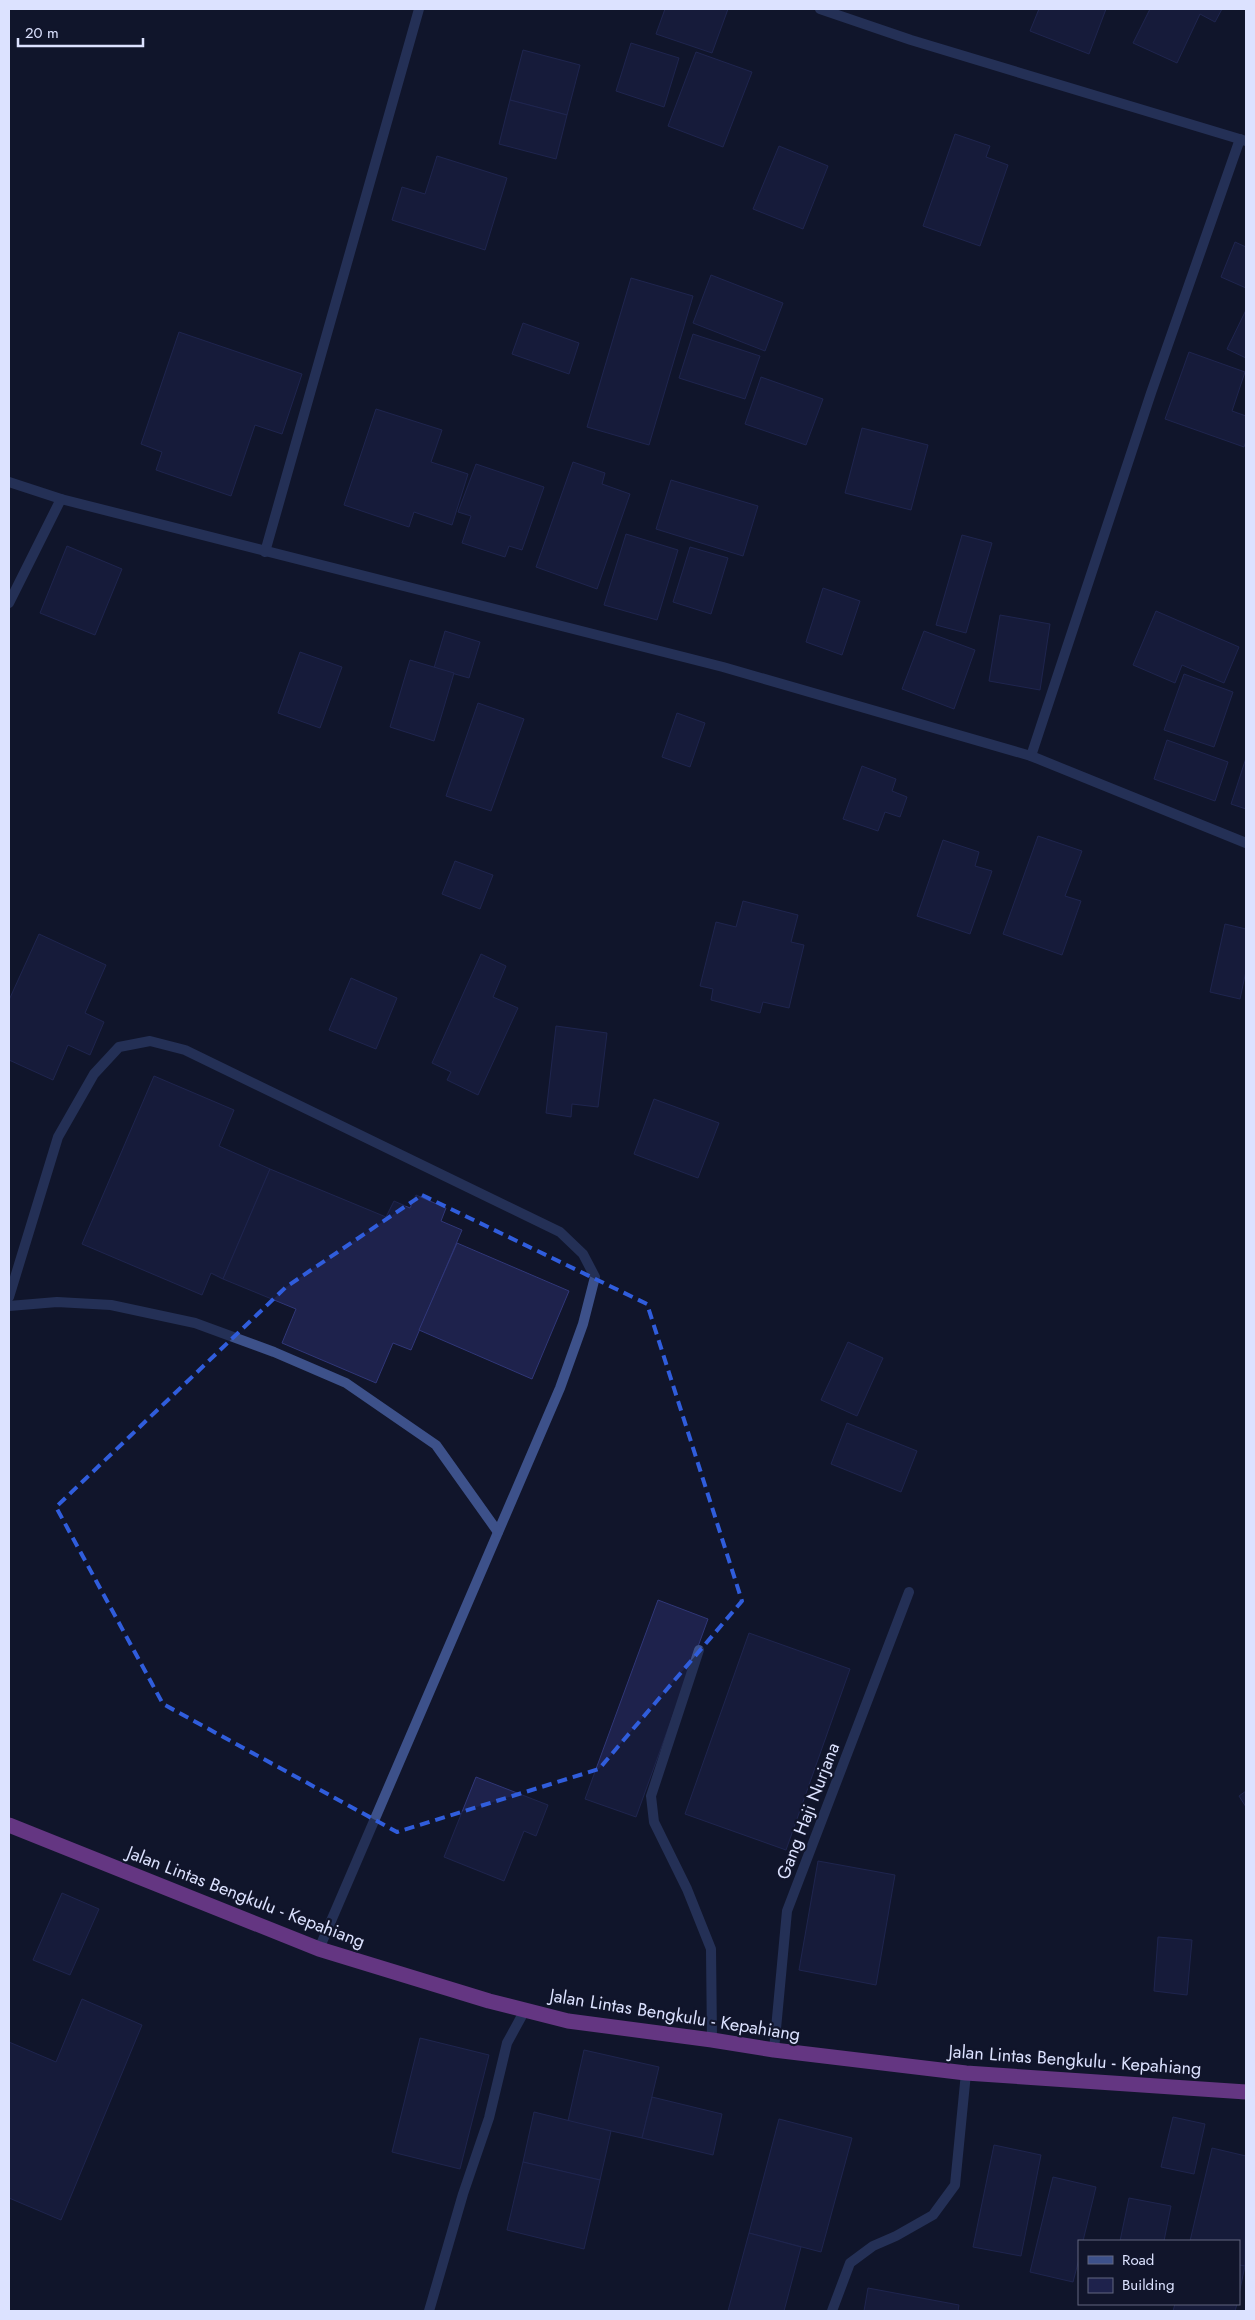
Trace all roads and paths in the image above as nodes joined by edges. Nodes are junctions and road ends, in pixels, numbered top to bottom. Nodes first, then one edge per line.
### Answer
1 (419, 9) edge
2 (820, 9) edge
3 (1243, 140) edge
4 (9, 482) edge
5 (61, 499) junction
6 (265, 552) junction
7 (9, 604) edge
8 (1031, 756) junction
9 (1246, 843) edge
10 (9, 1297) edge
11 (9, 1306) edge
12 (498, 1532) junction
13 (909, 1592) dead end
14 (700, 1650) dead end
15 (9, 1825) edge
16 (319, 1949) junction
17 (525, 2010) junction
18 (712, 2040) junction
19 (774, 2050) junction
20 (966, 2073) junction
21 (1246, 2092) edge
22 (429, 2311) edge
23 (832, 2311) edge

1 - 6 street
2 - 3 street
3 - 8 street
4 - 5 street
5 - 6 street
5 - 7 street
6 - 8 street
8 - 9 street
10 - 12 street
11 - 12 street
12 - 16 street
13 - 19 street, Gang Haji Nurjana
14 - 18 street
15 - 16 highway, Jalan Lintas Bengkulu - Kepahiang
16 - 17 highway, Jalan Lintas Bengkulu - Kepahiang
17 - 18 highway, Jalan Lintas Bengkulu - Kepahiang
17 - 22 street
18 - 19 highway, Jalan Lintas Bengkulu - Kepahiang
19 - 20 highway, Jalan Lintas Bengkulu - Kepahiang
20 - 21 highway, Jalan Lintas Bengkulu - Kepahiang
20 - 23 street

